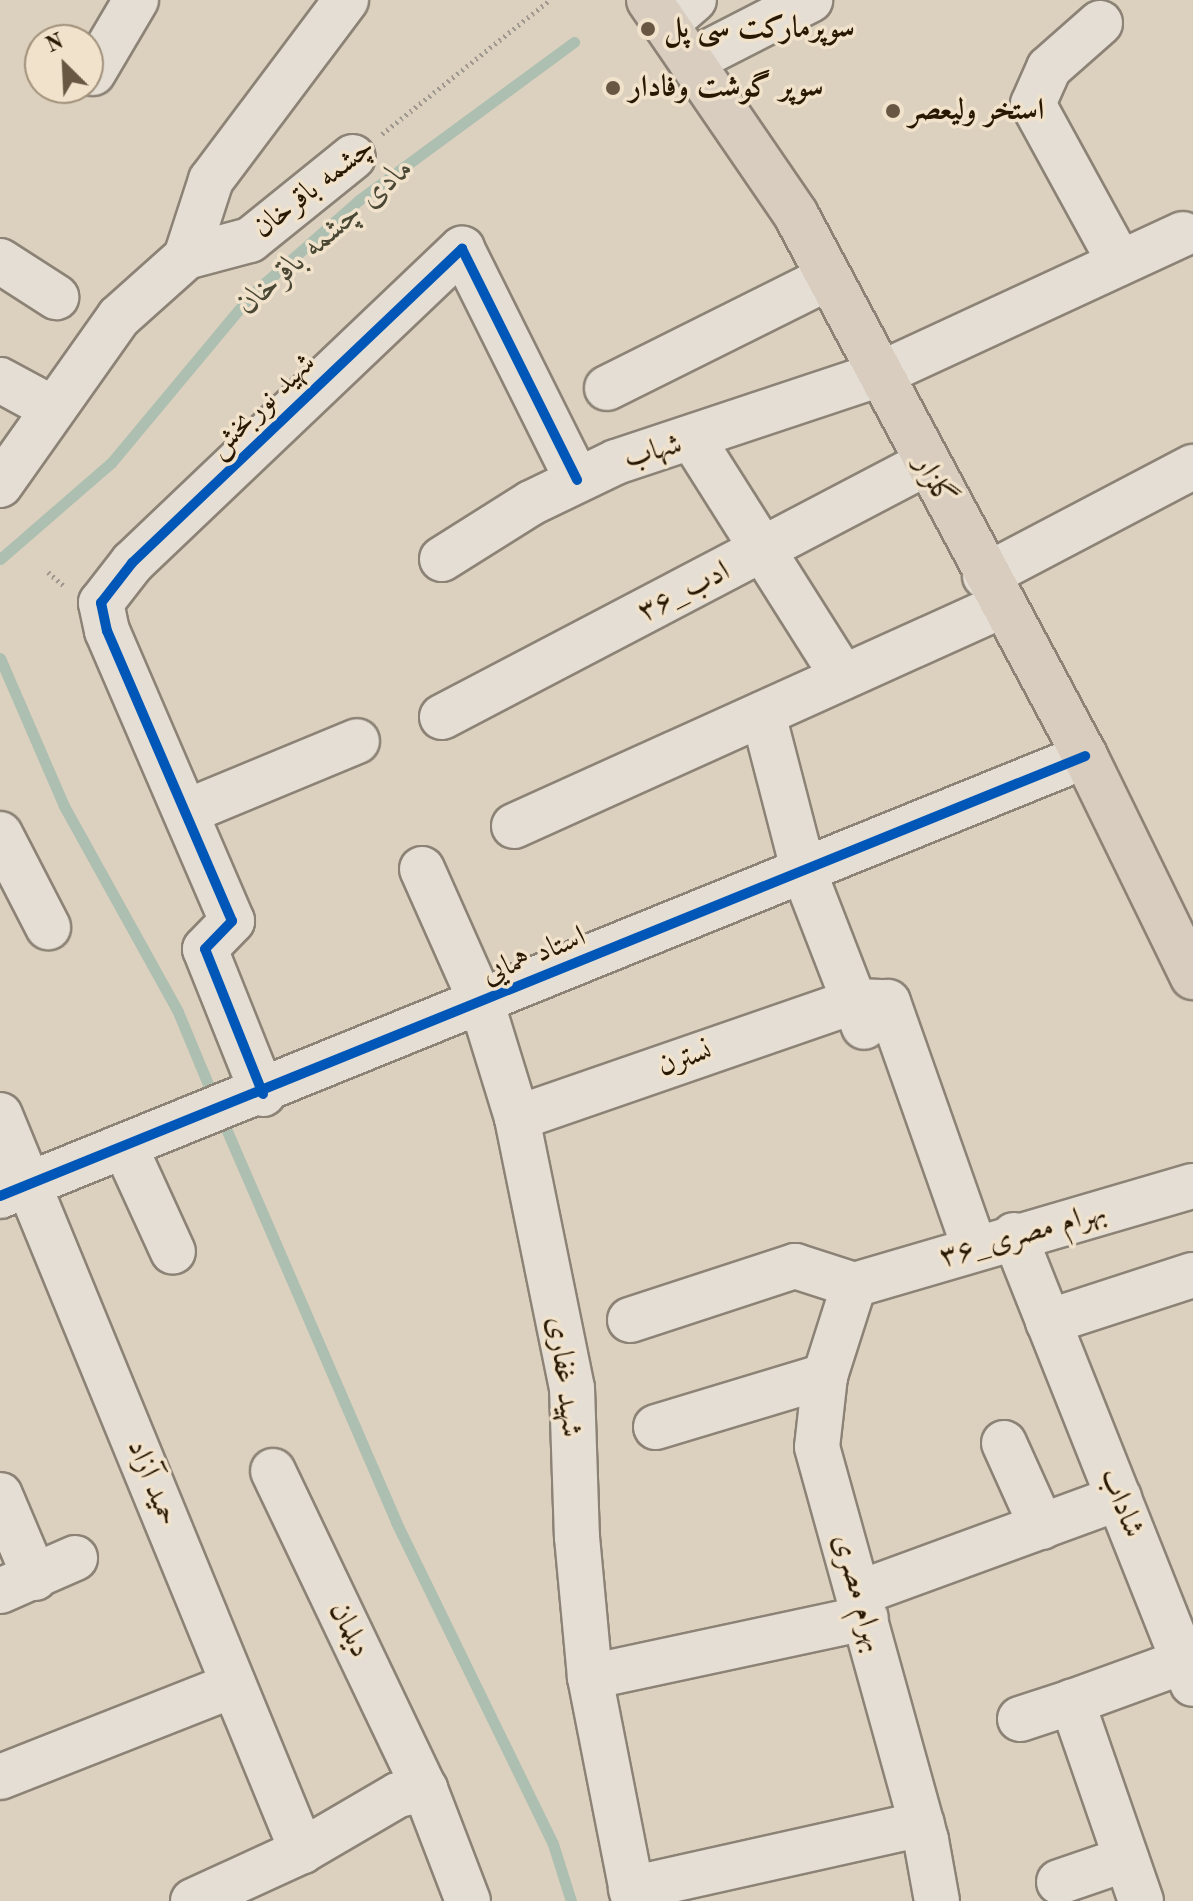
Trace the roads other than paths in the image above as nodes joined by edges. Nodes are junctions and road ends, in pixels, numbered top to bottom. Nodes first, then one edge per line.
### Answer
1 (136, 0) edge
2 (346, 0) edge
3 (810, 0) edge
4 (670, 8) edge
5 (1100, 23) dead end
6 (104, 54) edge
7 (691, 61) junction
8 (353, 157) road end
9 (1183, 234) dead end
10 (186, 257) junction
11 (0, 261) edge
12 (1120, 263) junction
13 (828, 278) junction
14 (56, 297) dead end
15 (878, 375) junction
16 (0, 380) edge
17 (607, 388) dead end
18 (50, 407) junction
19 (694, 441) junction
20 (925, 464) junction
21 (1193, 467) edge
22 (577, 480) junction
23 (0, 485) edge
24 (759, 553) junction
25 (442, 559) dead end
26 (993, 591) junction
27 (843, 677) junction
28 (763, 714) junction
29 (442, 717) dead end
30 (357, 741) dead end
31 (1085, 756) junction
32 (186, 812) junction
33 (514, 826) dead end
34 (0, 834) edge
35 (422, 869) dead end
36 (804, 872) junction
37 (48, 927) dead end
38 (1193, 977) edge
39 (854, 1001) junction
40 (482, 1004) junction
41 (263, 1094) junction
42 (0, 1115) edge
43 (517, 1118) junction
44 (137, 1142) junction
45 (1193, 1186) edge
46 (15, 1190) edge
47 (980, 1246) junction
48 (173, 1252) dead end
49 (1193, 1275) edge
50 (854, 1285) junction
51 (630, 1320) dead end
52 (1048, 1322) junction
53 (825, 1376) junction
54 (656, 1427) dead end
55 (1004, 1443) dead end
56 (273, 1471) dead end
57 (0, 1495) edge
58 (1119, 1498) junction
59 (1042, 1527) junction
60 (75, 1558) dead end
61 (17, 1585) edge
62 (862, 1606) junction
63 (1190, 1668) edge
64 (590, 1677) junction
65 (233, 1685) junction
66 (1072, 1702) junction
67 (1020, 1719) dead end
68 (0, 1777) edge
69 (425, 1789) junction
70 (922, 1824) junction
71 (302, 1851) junction
72 (1126, 1859) junction
73 (1059, 1882) dead end
74 (633, 1895) edge
75 (193, 1901) edge
76 (468, 1901) edge
77 (937, 1901) edge
78 (1141, 1901) edge

1 - 6 street
2 - 10 street
3 - 7 street
4 - 7 main road, گلزار
5 - 12 street
7 - 13 main road, گلزار
8 - 10 street, چشمه باقرخان
9 - 12 street, شهاب
10 - 18 street, چشمه باقرخان
11 - 14 street
12 - 15 street, شهاب
13 - 15 main road, گلزار
13 - 17 street
15 - 19 street, شهاب
15 - 20 main road, گلزار
16 - 18 street
18 - 23 street, چشمه باقرخان
19 - 22 street, شهاب
19 - 24 street
20 - 24 street, ۳۶_ادب
20 - 26 main road, گلزار
21 - 26 street
22 - 25 street, شهاب
22 - 32 street, شهید نوربخش
24 - 27 street
24 - 29 street, ۳۶_ادب
26 - 27 street
26 - 31 main road, گلزار
27 - 28 street
28 - 33 street
28 - 36 street
30 - 32 street
31 - 36 street, استاد همایی
31 - 38 main road, گلزار
32 - 41 street
34 - 37 street
35 - 40 street, شهید غفاری
36 - 39 street
36 - 40 street, استاد همایی
39 - 43 street, نسترن
39 - 47 street
40 - 41 street, استاد همایی
40 - 43 street, شهید غفاری
41 - 44 street, استاد همایی
42 - 46 street, حمید آزاد
43 - 64 street, شهید غفاری
44 - 46 street, استاد همایی
44 - 48 street
45 - 47 street, ۳۶_بهرام مصری
46 - 65 street, حمید آزاد
47 - 50 street, ۳۶_بهرام مصری
47 - 52 street, شاداب
49 - 52 street
50 - 51 street
50 - 53 street, بهرام مصری
52 - 58 street, شاداب
53 - 54 street
53 - 62 street, بهرام مصری
55 - 59 street
56 - 69 street, دیلمان
57 - 61 street
58 - 59 street
58 - 63 street, شاداب
59 - 62 street
60 - 61 street
62 - 64 street
62 - 70 street, بهرام مصری
63 - 66 street
64 - 74 street, شهید غفاری
65 - 68 street
65 - 71 street, حمید آزاد
66 - 67 street
66 - 72 street
69 - 71 street
69 - 76 street, دیلمان
70 - 74 street
70 - 77 street, بهرام مصری
71 - 75 street
72 - 73 street
72 - 78 street

